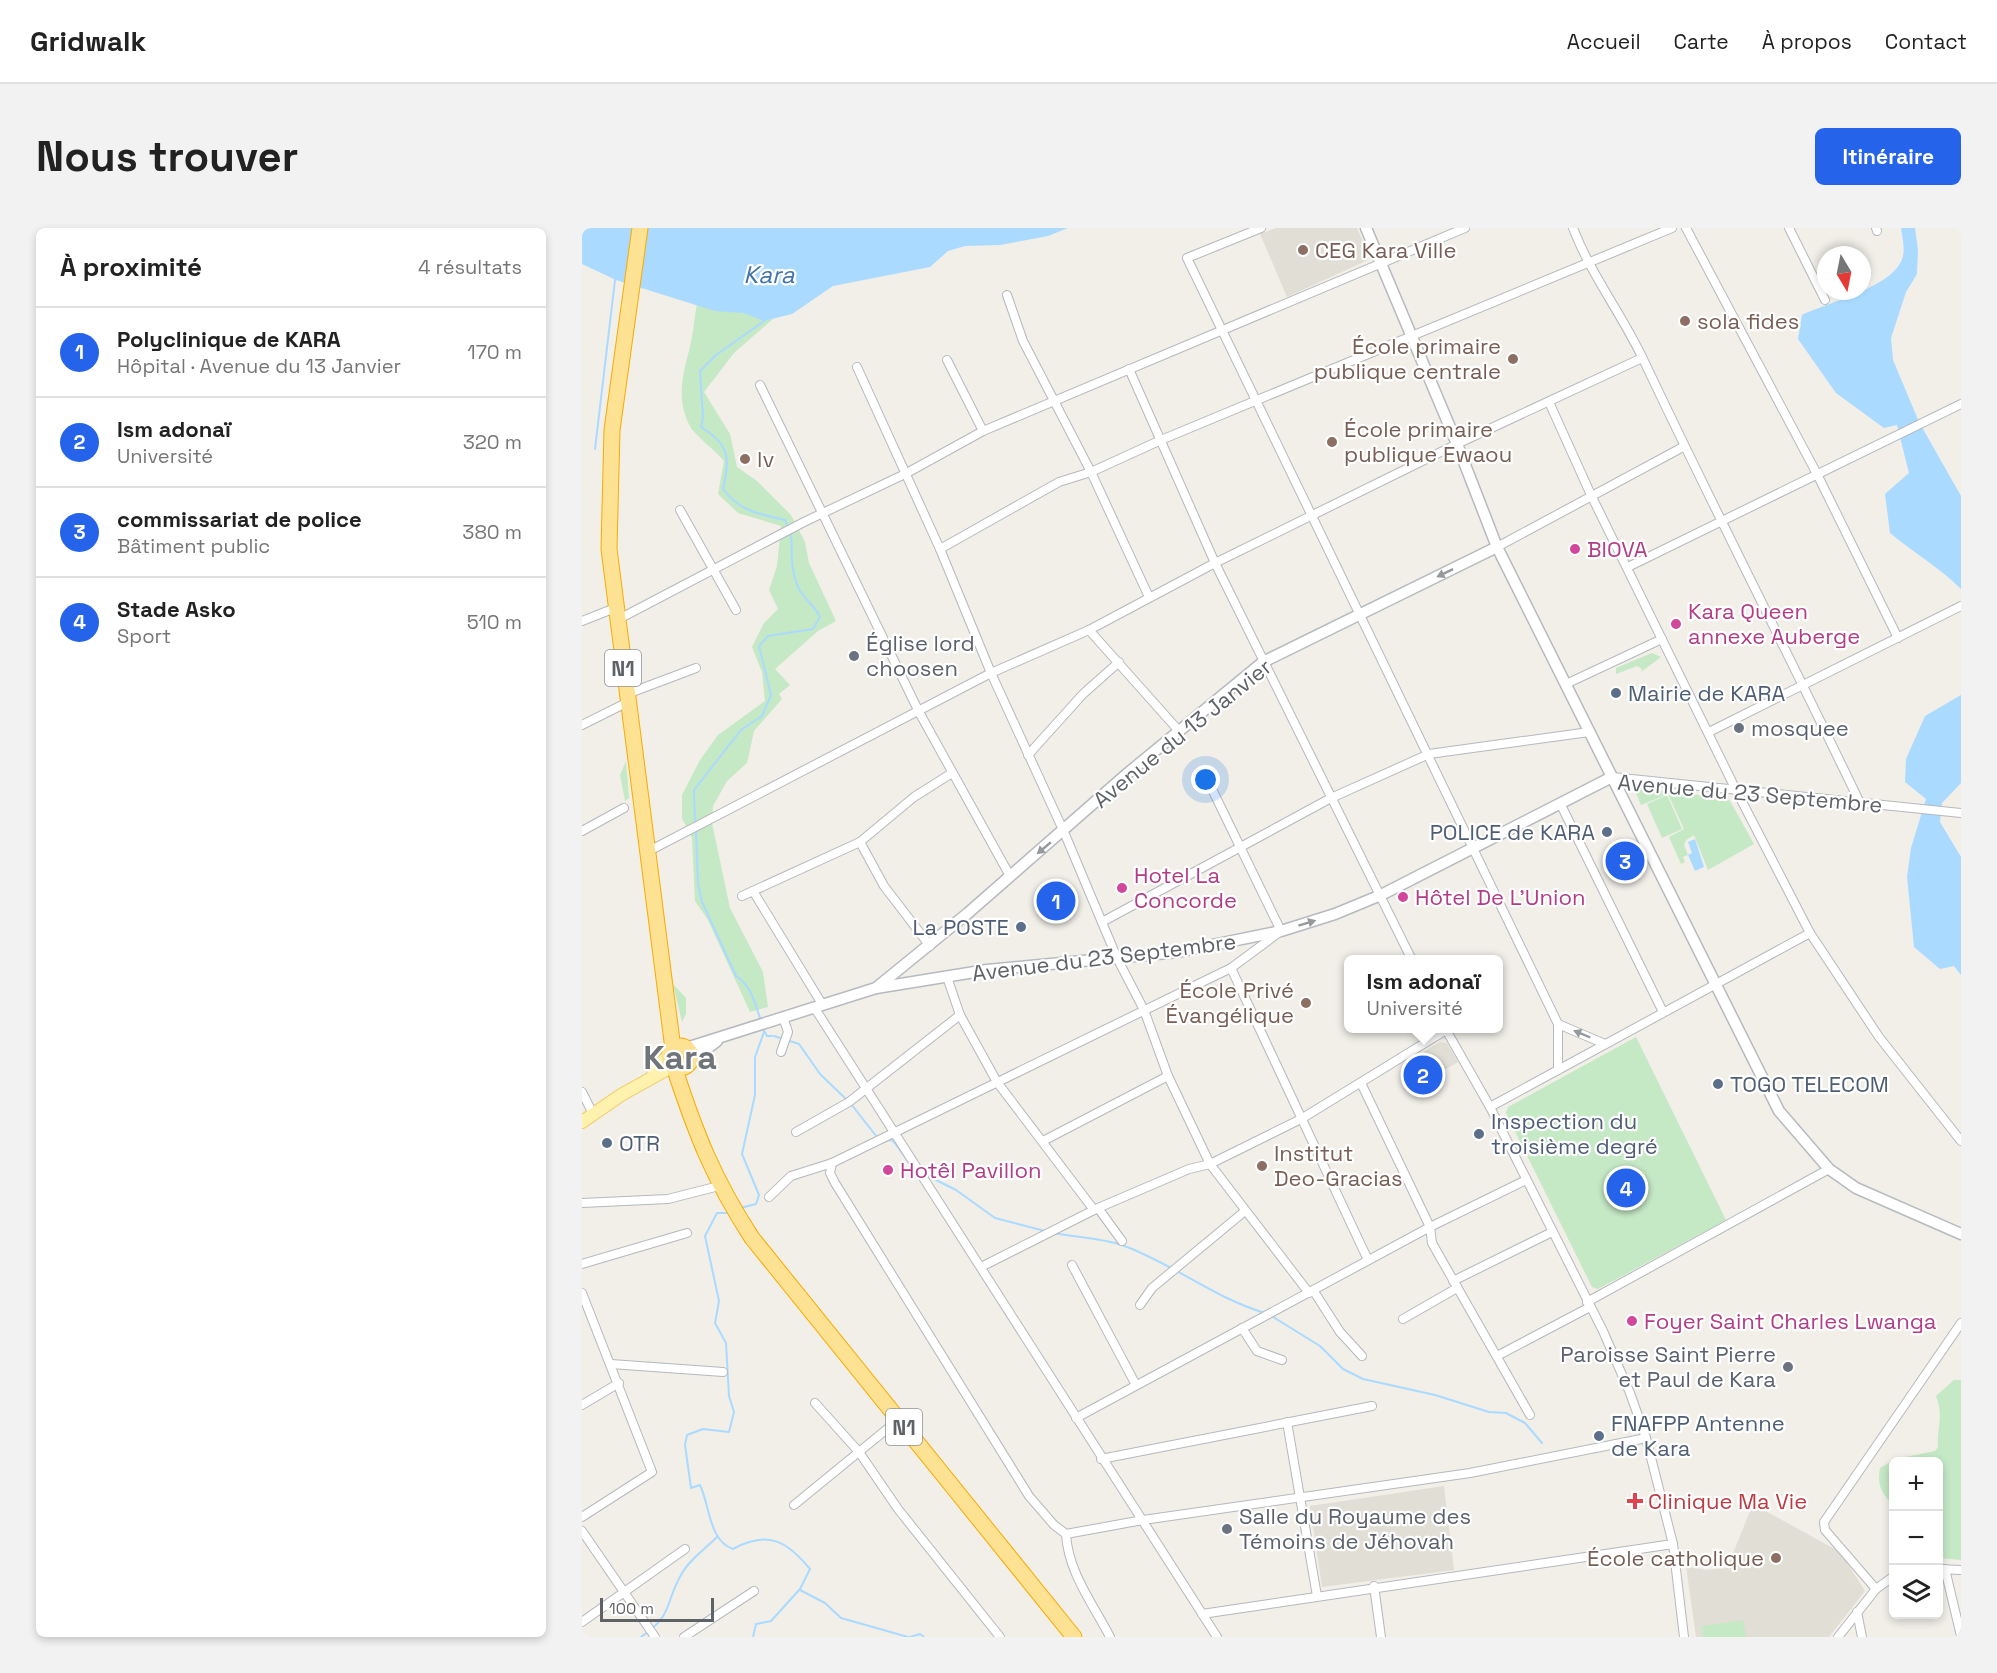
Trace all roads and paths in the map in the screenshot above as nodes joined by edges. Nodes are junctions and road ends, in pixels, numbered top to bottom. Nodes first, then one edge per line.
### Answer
1 (640, 228) edge
2 (1262, 228) edge
3 (1366, 228) edge
4 (1465, 228) edge
5 (1573, 228) edge
6 (1672, 228) edge
7 (1686, 228) edge
8 (1789, 228) edge
9 (1586, 262) junction
10 (1380, 264) junction
11 (1817, 284) edge
12 (1007, 295) dead end
13 (1222, 330) junction
14 (1410, 336) junction
15 (1642, 357) junction
16 (947, 360) dead end
17 (857, 367) dead end
18 (1129, 369) junction
19 (760, 385) dead end
20 (1257, 400) junction
21 (1053, 402) junction
22 (1550, 402) junction
23 (1961, 404) edge
24 (983, 431) junction
25 (1161, 440) junction
26 (1457, 444) junction
27 (1683, 447) junction
28 (1091, 472) junction
29 (905, 474) junction
30 (1817, 474) junction
31 (1592, 495) junction
32 (680, 510) dead end
33 (823, 514) junction
34 (1311, 516) junction
35 (1722, 520) junction
36 (1497, 548) junction
37 (940, 549) junction
38 (1215, 563) junction
39 (1628, 567) junction
40 (716, 570) junction
41 (1149, 597) junction
42 (1961, 606) edge
43 (736, 610) dead end
44 (616, 614) junction
45 (1360, 615) junction
46 (582, 621) edge
47 (1089, 630) junction
48 (1898, 638) junction
49 (1662, 639) junction
50 (1119, 662) junction
51 (1263, 662) junction
52 (696, 668) dead end
53 (991, 673) junction
54 (1566, 684) junction
55 (1803, 684) junction
56 (627, 698) junction
57 (919, 712) junction
58 (582, 725) edge
59 (1179, 731) junction
60 (1589, 732) junction
61 (1709, 732) junction
62 (1429, 754) junction
63 (1028, 755) junction
64 (952, 773) junction
65 (1612, 777) junction
66 (1211, 787) dead end
67 (1735, 788) junction
68 (1331, 798) junction
69 (1860, 803) junction
70 (1561, 805) junction
71 (624, 808) dead end
72 (1961, 813) edge
73 (582, 831) edge
74 (1064, 832) junction
75 (860, 842) junction
76 (1240, 847) junction
77 (1474, 848) junction
78 (647, 852) junction
79 (1010, 876) junction
80 (753, 891) junction
81 (1381, 895) junction
82 (742, 896) dead end
83 (1102, 922) junction
84 (1281, 931) junction
85 (1810, 933) junction
86 (930, 946) junction
87 (1410, 955) edge
88 (1117, 958) junction
89 (1231, 968) junction
90 (947, 977) junction
91 (1716, 984) junction
92 (876, 988) junction
93 (818, 1006) junction
94 (1144, 1010) junction
95 (1663, 1012) junction
96 (960, 1015) junction
97 (783, 1017) junction
98 (1558, 1024) junction
99 (1440, 1033) edge
100 (1448, 1033) edge
101 (1605, 1044) junction
102 (781, 1052) dead end
103 (680, 1057) junction
104 (1558, 1070) junction
105 (1168, 1076) junction
106 (997, 1082) junction
107 (1360, 1083) junction
108 (863, 1088) junction
109 (582, 1092) edge
110 (1490, 1107) junction
111 (593, 1114) junction
112 (1301, 1119) junction
113 (582, 1122) edge
114 (895, 1130) junction
115 (796, 1131) dead end
116 (1043, 1141) junction
117 (1961, 1141) edge
118 (832, 1163) junction
119 (1210, 1164) junction
120 (1829, 1168) junction
121 (1526, 1180) junction
122 (719, 1186) junction
123 (769, 1197) dead end
124 (582, 1203) edge
125 (1096, 1209) junction
126 (1245, 1210) junction
127 (1430, 1227) junction
128 (1552, 1232) junction
129 (687, 1233) dead end
130 (1961, 1234) edge
131 (1122, 1241) dead end
132 (1368, 1260) junction
133 (582, 1264) edge
134 (1072, 1265) dead end
135 (981, 1267) junction
136 (1455, 1285) junction
137 (1311, 1291) junction
138 (582, 1293) edge
139 (1589, 1304) junction
140 (1140, 1305) dead end
141 (1403, 1319) dead end
142 (1961, 1323) edge
143 (1242, 1328) junction
144 (1362, 1356) dead end
145 (1497, 1356) junction
146 (1282, 1360) dead end
147 (611, 1364) junction
148 (723, 1372) dead end
149 (619, 1383) junction
150 (1136, 1385) junction
151 (815, 1403) dead end
152 (582, 1406) edge
153 (1372, 1406) dead end
154 (1530, 1414) dead end
155 (1076, 1418) junction
156 (898, 1420) junction
157 (1287, 1422) junction
158 (1646, 1438) junction
159 (859, 1452) junction
160 (1101, 1459) junction
161 (1299, 1497) junction
162 (794, 1505) dead end
163 (582, 1517) edge
164 (1143, 1520) junction
165 (582, 1531) edge
166 (1066, 1534) junction
167 (1673, 1544) junction
168 (685, 1549) dead end
169 (1943, 1569) edge
170 (1961, 1570) edge
171 (1943, 1573) edge
172 (1889, 1579) edge
173 (1374, 1586) junction
174 (1876, 1589) junction
175 (754, 1591) dead end
176 (624, 1594) junction
177 (1317, 1596) junction
178 (1857, 1612) junction
179 (1202, 1614) junction
180 (582, 1622) edge
181 (1961, 1636) edge
182 (655, 1637) edge
183 (684, 1637) edge
184 (1000, 1637) edge
185 (1074, 1637) edge
186 (1110, 1637) edge
187 (1217, 1637) edge
188 (1381, 1637) edge
189 (1684, 1637) edge
190 (1838, 1637) edge
191 (1862, 1637) edge

1 - 44 highway, N1
2 - 13 street
3 - 10 main road
4 - 10 street
5 - 9 street
6 - 9 street
7 - 30 street
8 - 11 street
9 - 14 street
9 - 15 street
10 - 13 street
10 - 14 main road
12 - 21 street
13 - 18 street
13 - 20 street
14 - 20 street
14 - 26 main road
15 - 22 street
15 - 27 street
16 - 24 street
17 - 29 street
18 - 21 street
18 - 25 street
19 - 33 street
20 - 25 street
20 - 34 street
21 - 24 street
21 - 28 street
22 - 26 street
22 - 31 street
23 - 30 street
24 - 29 street
25 - 28 street
25 - 38 street
26 - 34 street
26 - 36 main road
27 - 31 street, Avenue du 13 Janvier
27 - 35 street
28 - 37 street
28 - 41 street
29 - 33 street
29 - 37 street
30 - 35 street
30 - 48 street
31 - 36 street, Avenue du 13 Janvier
31 - 39 street
32 - 40 street
33 - 40 street
33 - 57 street
34 - 38 street
34 - 45 street
35 - 39 street
35 - 55 street
36 -> 45 main road, Avenue du 13 Janvier
36 - 54 main road
37 - 53 street
38 - 41 street
38 - 51 street
39 - 49 street
40 - 43 street
40 - 44 street
41 - 47 street
42 - 48 street
44 - 46 street
44 - 56 highway, N1
45 - 51 main road, Avenue du 13 Janvier
45 - 62 street
47 - 50 street
47 - 53 street
48 - 55 street
49 - 54 street
49 - 61 street
50 - 59 street
50 - 63 street
51 - 59 main road, Avenue du 13 Janvier
51 - 68 street
52 - 56 street
53 - 57 street
53 - 63 street
54 - 60 main road
55 - 61 street
55 - 69 street
56 - 58 street
56 - 78 highway, N1
57 - 64 street
57 - 78 street
59 - 74 main road, Avenue du 13 Janvier
60 - 62 street
60 - 65 main road
61 - 67 street
62 - 68 street
62 - 77 street
63 - 74 street
64 - 75 street
64 - 79 street
65 - 67 street, Avenue du 23 Septembre
65 - 70 main road, Avenue du 23 Septembre
65 - 91 main road
66 - 76 street
67 - 69 street, Avenue du 23 Septembre
67 - 85 street
68 - 76 street
68 - 81 street
69 - 72 street, Avenue du 23 Septembre
70 - 77 main road, Avenue du 23 Septembre
70 - 95 street
71 - 73 street
74 -> 79 main road, Avenue du 13 Janvier
74 - 83 street
75 - 80 street
75 - 86 street
76 - 83 street
76 - 84 street
77 - 81 main road, Avenue du 23 Septembre
77 - 98 street
78 - 103 highway, N1
79 - 86 main road, Avenue du 13 Janvier
80 - 82 street
80 - 93 street
84 -> 81 main road, Avenue du 23 Septembre
81 - 87 street
83 - 88 street
84 - 88 main road, Avenue du 23 Septembre
84 - 89 street
85 - 91 street
85 - 117 street
86 - 92 main road, Avenue du 13 Janvier
88 - 90 main road, Avenue du 23 Septembre
88 - 94 street
89 - 94 street
89 - 112 street
90 - 92 main road, Avenue du 23 Septembre
90 - 96 street
91 - 95 street
91 - 120 main road
92 - 93 main road, Avenue du 23 Septembre
93 - 97 main road, Avenue du 23 Septembre
93 - 108 street
94 - 105 street
94 - 106 street
95 - 101 street
96 - 106 street
96 - 108 street
97 - 102 street
97 - 103 main road, Avenue du 23 Septembre
101 -> 98 street
98 - 104 street
99 - 107 street
100 - 110 street
101 - 104 street
103 - 111 main road
103 - 122 highway, N1
104 - 110 street
105 - 116 street
105 - 119 street
106 - 114 street
106 - 116 street
107 - 112 street
107 - 127 street
108 - 114 street
108 - 115 street
109 - 111 street
110 - 121 street
111 - 113 main road
112 - 119 street
112 - 132 street
114 - 118 street
114 - 135 street
116 - 125 street
118 - 123 street
118 - 166 street
119 - 125 street
119 - 126 street
120 - 130 main road
120 - 139 street
121 - 127 street
121 - 128 street
122 - 124 street
122 - 156 highway, N1
125 - 131 street
125 - 135 street
126 - 137 street
126 - 140 street
127 - 132 street
127 - 136 street
128 - 136 street
128 - 139 street
129 - 133 street
132 - 137 street
134 - 150 street
135 - 155 street
136 - 141 street
136 - 145 street
137 - 143 street
137 - 144 street
138 - 147 street
139 - 145 street
139 - 158 street
142 - 174 street
143 - 146 street
143 - 150 street
145 - 154 street
147 - 148 street
147 - 149 street
149 - 152 street
149 - 163 street
150 - 155 street
151 - 159 street
153 - 157 street
155 - 160 street
156 - 159 street
156 - 185 highway, N1
157 - 160 street
157 - 161 street
158 - 161 street
158 - 167 street
159 - 162 street
159 - 184 street
160 - 164 street
161 - 164 street
161 - 177 street
164 - 166 street
164 - 179 street
165 - 176 street
166 - 186 street
167 - 173 street
167 - 189 street
168 - 176 street
169 - 170 street
171 - 181 street
172 - 174 street
173 - 177 street
173 - 188 street
174 - 178 street
175 - 183 street
176 - 180 street
176 - 182 street
177 - 179 street
178 - 190 street
178 - 191 street
179 - 187 street

